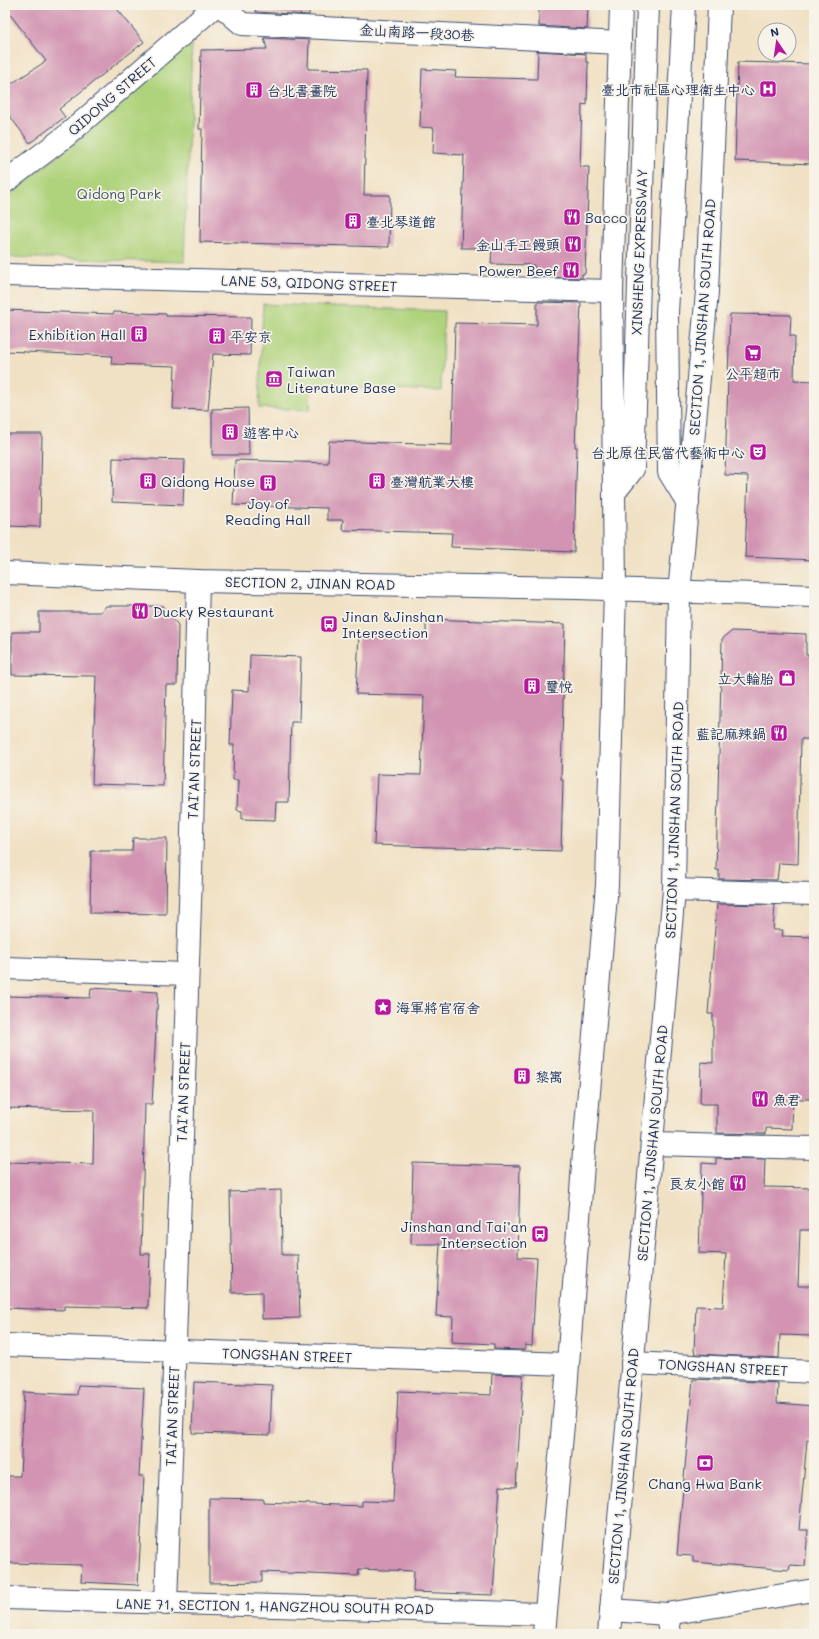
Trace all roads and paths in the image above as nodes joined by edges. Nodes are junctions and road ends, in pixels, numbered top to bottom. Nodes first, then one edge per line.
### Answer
1 (216, 5) edge
2 (220, 5) edge
3 (621, 5) edge
4 (648, 5) edge
5 (684, 5) edge
6 (719, 5) edge
7 (620, 43) junction
8 (5, 182) edge
9 (5, 275) edge
10 (612, 291) junction
11 (614, 493) junction
12 (688, 503) junction
13 (5, 573) edge
14 (198, 581) junction
15 (615, 590) junction
16 (679, 593) junction
17 (814, 596) edge
18 (674, 890) junction
19 (814, 894) edge
20 (5, 968) edge
21 (187, 974) junction
22 (653, 1144) junction
23 (814, 1148) edge
24 (5, 1345) edge
25 (174, 1351) junction
26 (632, 1363) junction
27 (568, 1364) junction
28 (814, 1372) edge
29 (814, 1590) edge
30 (5, 1598) edge
31 (166, 1604) junction
32 (611, 1610) junction
33 (544, 1624) edge
34 (669, 1624) edge
35 (609, 1634) edge

1 - 8 main road, QIDONG STREET
2 - 7 main road, 金山南路一段30巷
3 - 7 main road
4 - 11 main road, XINSHENG EXPRESSWAY
5 - 12 main road
6 - 12 main road, SECTION 1, JINSHAN SOUTH ROAD
7 - 10 main road
9 - 10 main road, LANE 53, QIDONG STREET
10 - 11 main road
11 - 15 main road
12 - 16 main road, SECTION 1, JINSHAN SOUTH ROAD
13 - 14 main road, SECTION 2, JINAN ROAD
14 - 15 main road, SECTION 2, JINAN ROAD
14 - 21 main road, TAI’AN STREET
15 - 16 main road, SECTION 2, JINAN ROAD
15 - 27 main road
16 - 17 main road, SECTION 2, JINAN ROAD
16 - 18 main road, SECTION 1, JINSHAN SOUTH ROAD
18 - 19 main road
18 - 22 main road, SECTION 1, JINSHAN SOUTH ROAD
20 - 21 main road
21 - 25 main road, TAI’AN STREET
22 - 23 main road
22 - 26 main road, SECTION 1, JINSHAN SOUTH ROAD
24 - 25 main road, TONGSHAN STREET
25 - 27 main road, TONGSHAN STREET
25 - 31 main road, TAI’AN STREET
26 - 28 main road, TONGSHAN STREET
26 - 32 main road, SECTION 1, JINSHAN SOUTH ROAD
27 - 33 main road
29 - 34 main road
30 - 31 main road, LANE 71, SECTION 1, HANGZHOU SOUTH ROAD
31 - 33 main road, LANE 71, SECTION 1, HANGZHOU SOUTH ROAD
32 - 34 main road
32 - 35 main road, SECTION 1, JINSHAN SOUTH ROAD

